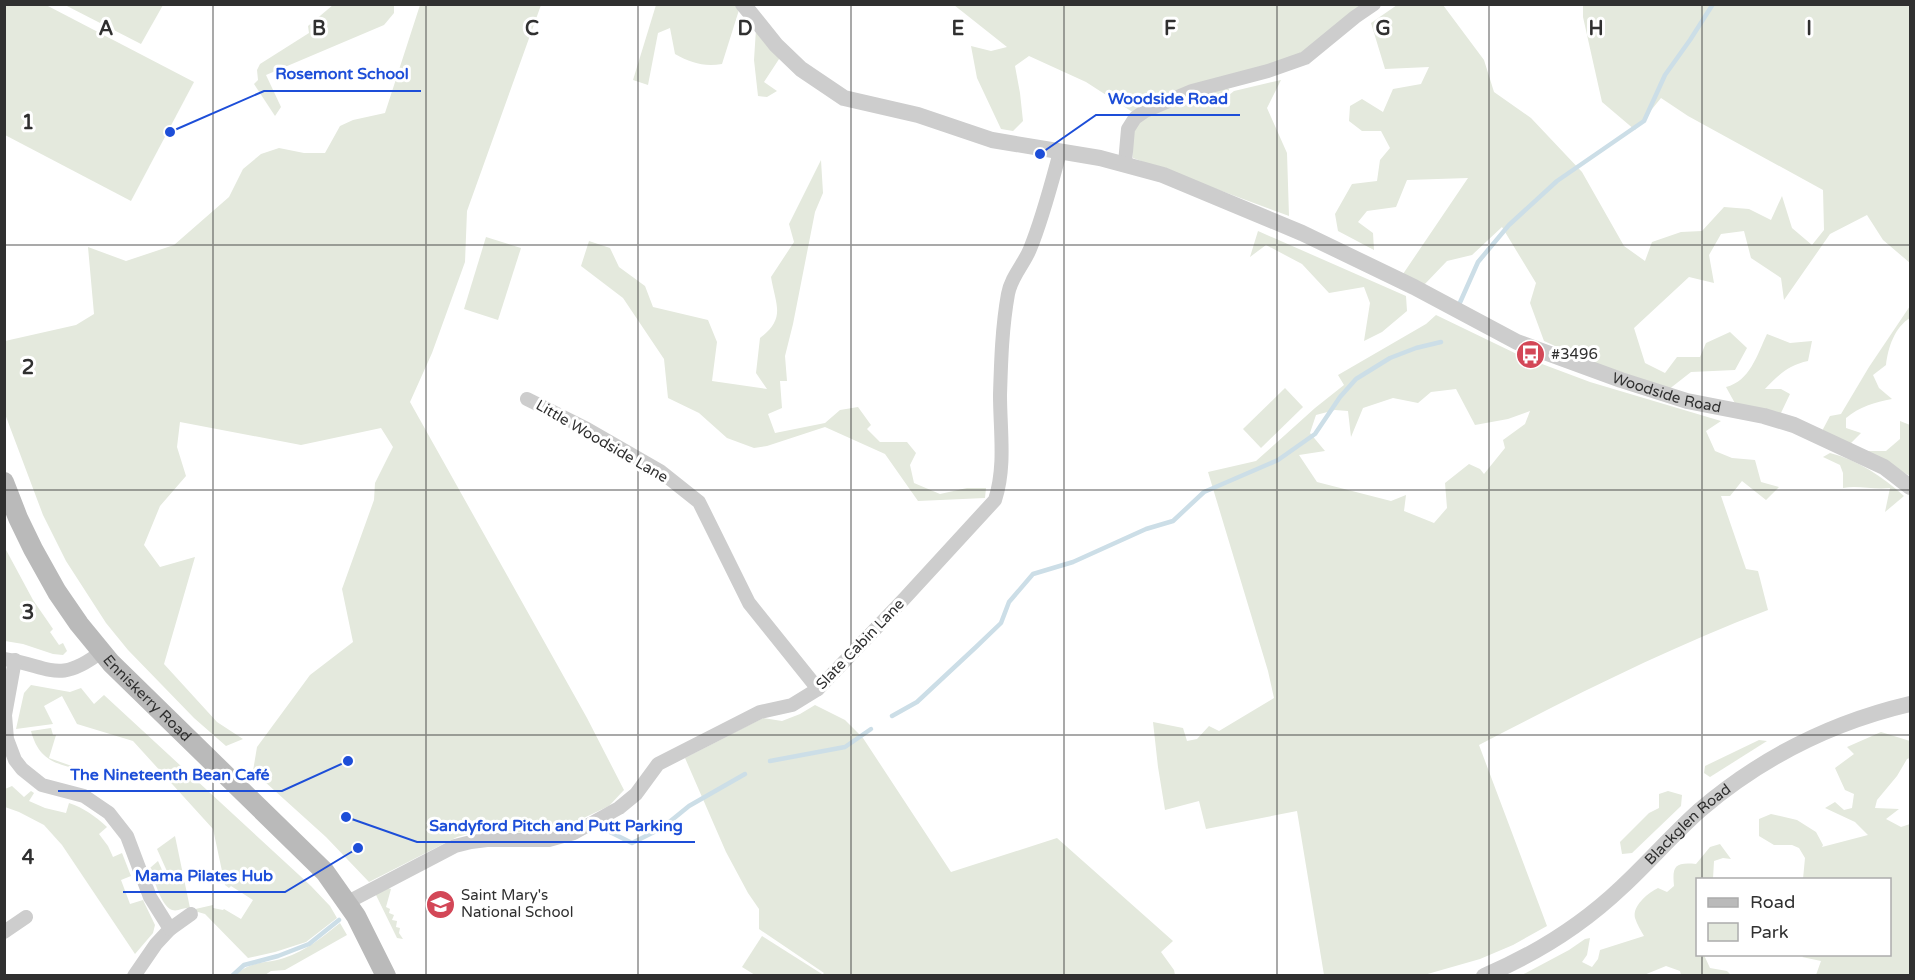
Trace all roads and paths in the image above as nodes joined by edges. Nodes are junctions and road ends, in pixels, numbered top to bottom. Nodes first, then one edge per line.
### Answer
1 (743, 4) edge
2 (1374, 4) edge
3 (1060, 152) junction
4 (1125, 163) junction
5 (527, 399) dead end
6 (4, 482) edge
7 (1911, 488) edge
8 (101, 652) junction
9 (10, 660) edge
10 (818, 689) junction
11 (1911, 704) edge
12 (10, 763) edge
13 (348, 902) junction
14 (191, 914) dead end
15 (26, 917) dead end
16 (7, 926) edge
17 (170, 929) junction
18 (134, 975) edge
19 (386, 975) edge
20 (1484, 975) edge

1 - 3 street, Woodside Road
2 - 4 street
3 - 4 street, Woodside Road
3 - 10 street, Slate Cabin Lane
4 - 7 street, Woodside Road
5 - 10 street, Little Woodside Lane
6 - 8 main road, Enniskerry Road
8 - 9 street
8 - 13 main road, Enniskerry Road
9 - 12 street
10 - 13 street, Slate Cabin Lane
11 - 20 street, Blackglen Road
12 - 17 street
13 - 19 main road, Enniskerry Road
14 - 17 street
15 - 16 street
17 - 18 street

